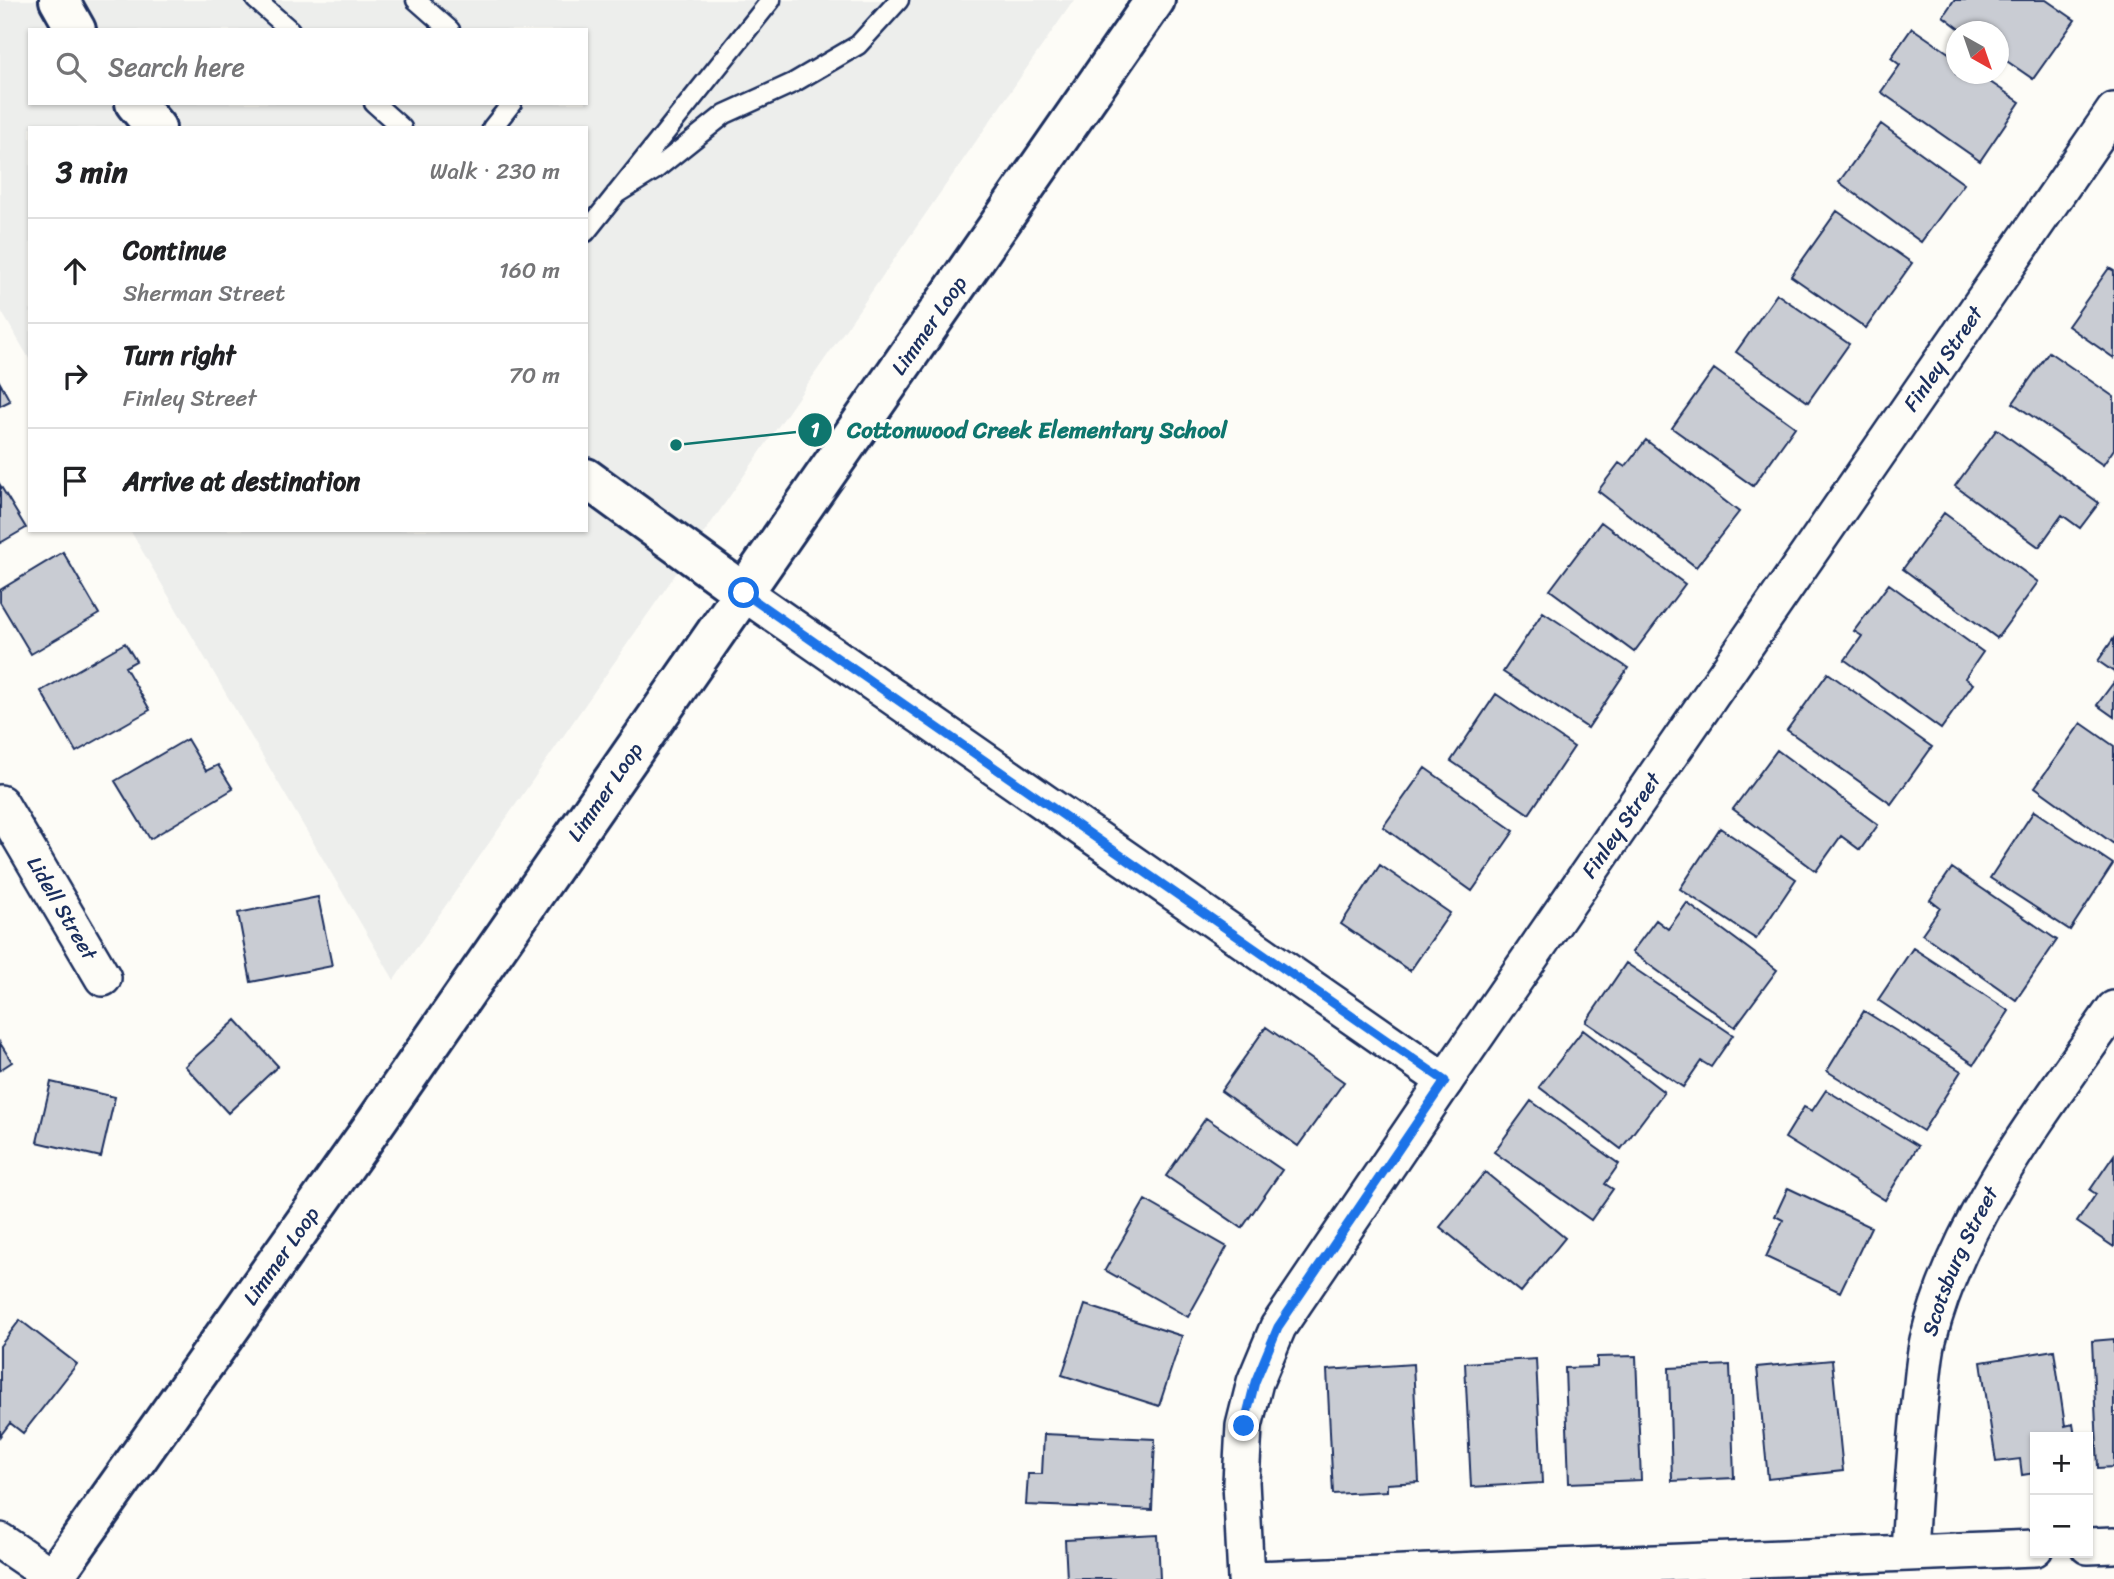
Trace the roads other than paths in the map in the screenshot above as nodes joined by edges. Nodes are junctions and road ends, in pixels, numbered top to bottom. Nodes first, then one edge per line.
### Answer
1 (59, 0) edge
2 (256, 0) edge
3 (416, 0) edge
4 (771, 0) edge
5 (899, 0) edge
6 (1155, 0) edge
7 (75, 28) edge
8 (288, 28) edge
9 (448, 28) edge
10 (137, 105) edge
11 (376, 105) edge
12 (510, 105) edge
13 (2114, 111) edge
14 (154, 126) edge
15 (400, 126) edge
16 (494, 126) edge
17 (616, 194) junction
18 (588, 229) edge
19 (588, 479) edge
20 (744, 593) junction
21 (0, 803) edge
22 (103, 978) dead end
23 (2114, 1009) edge
24 (1445, 1081) junction
25 (0, 1541) edge
26 (2114, 1545) edge
27 (2093, 1546) edge
28 (2030, 1548) edge
29 (1909, 1552) junction
30 (53, 1578) edge
31 (1246, 1579) edge
32 (1253, 1579) edge

1 - 7 street
2 - 8 lane
3 - 9 lane
4 - 17 lane
5 - 17 lane
6 - 20 street, Limmer Loop
10 - 14 street
11 - 15 lane
12 - 16 lane
13 - 24 street, Finley Street
17 - 18 lane
19 - 20 street
20 - 24 street
20 - 30 street, Limmer Loop
21 - 22 street, Lidell Street
23 - 29 street, Scotsburg Street
24 - 31 street, Finley Street
25 - 30 street
26 - 27 street
28 - 29 street
29 - 32 street

